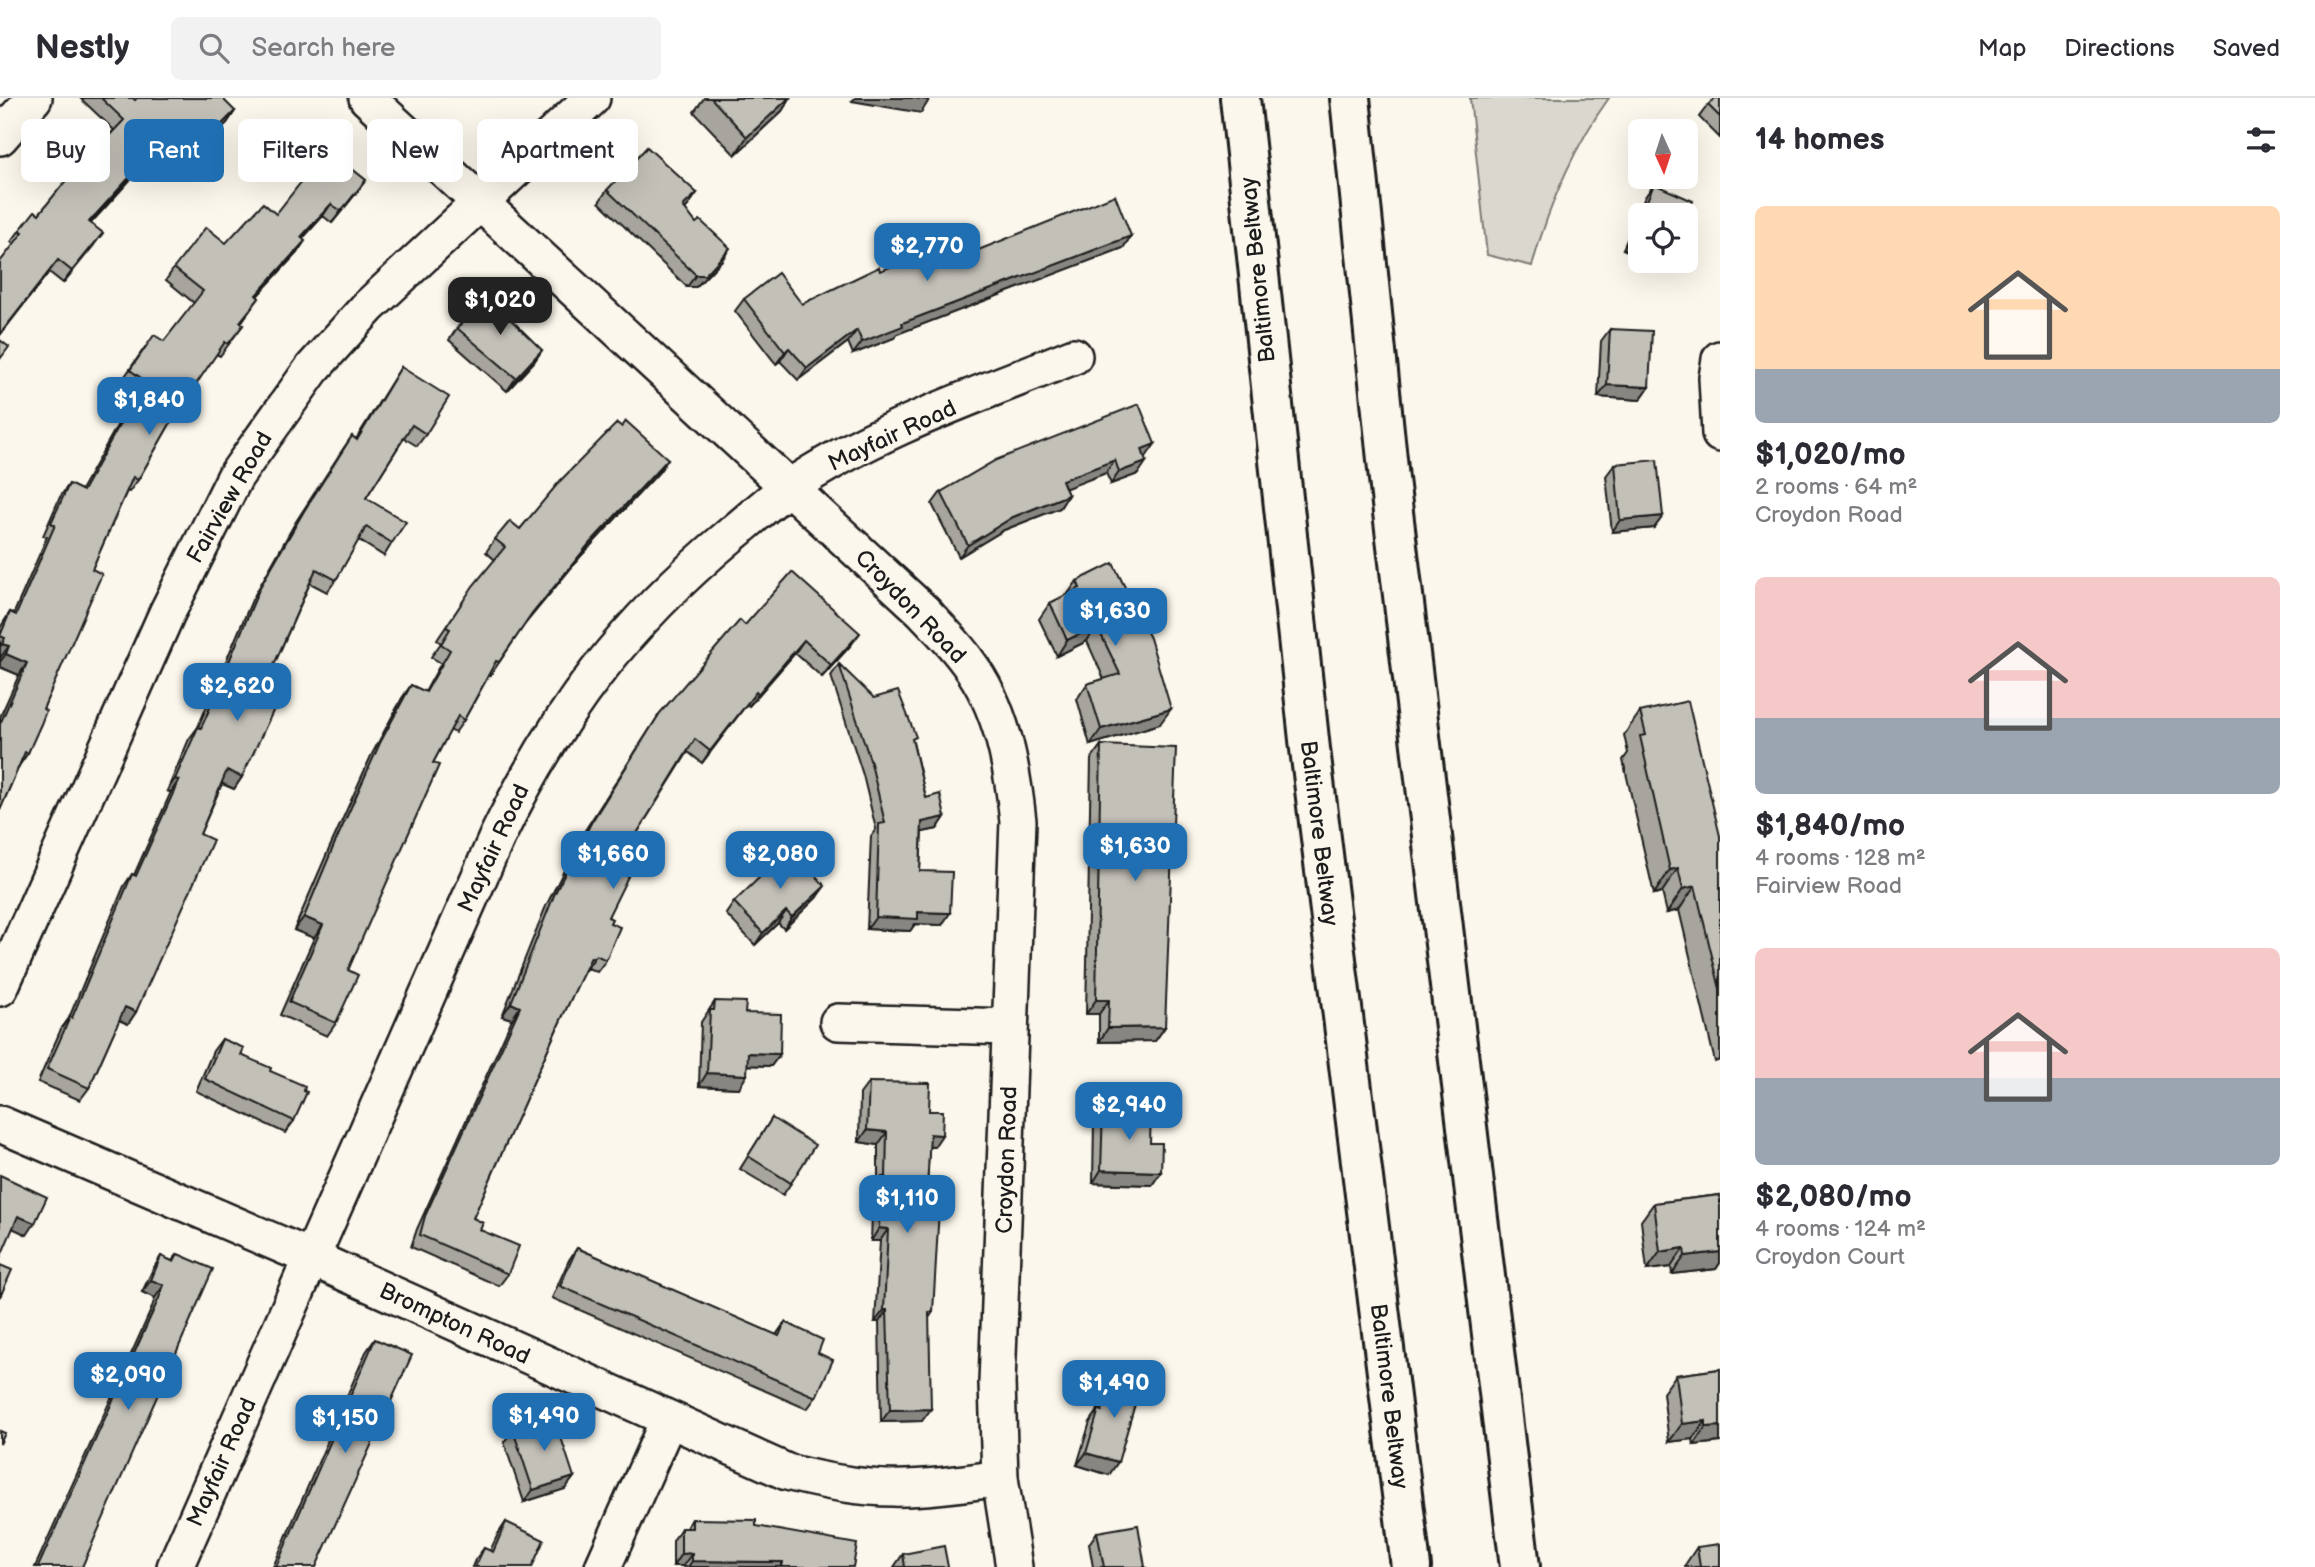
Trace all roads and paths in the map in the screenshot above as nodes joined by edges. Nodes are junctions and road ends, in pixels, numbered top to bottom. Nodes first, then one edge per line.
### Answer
1 (34, 98) edge
2 (367, 98) edge
3 (592, 98) edge
4 (1240, 98) edge
5 (1350, 98) edge
6 (0, 137) edge
7 (479, 202) junction
8 (1073, 356) dead end
9 (1720, 359) edge
10 (1720, 434) edge
11 (789, 488) junction
12 (0, 988) edge
13 (838, 1021) dead end
14 (1010, 1027) junction
15 (0, 1124) edge
16 (312, 1258) junction
17 (668, 1421) junction
18 (1000, 1478) junction
19 (175, 1567) edge
20 (603, 1567) edge
21 (1014, 1567) edge
22 (1411, 1567) edge
23 (1520, 1567) edge

1 - 6 street
2 - 7 street, Croydon Road
3 - 7 street, Fairview Road
4 - 22 highway, Baltimore Beltway
5 - 23 highway
7 - 11 street, Croydon Road
7 - 12 street, Fairview Road
8 - 11 street, Mayfair Road
9 - 10 street
11 - 14 street, Croydon Road
11 - 16 street, Mayfair Road
13 - 14 street
14 - 18 street, Croydon Road
15 - 16 street, Brompton Road
16 - 17 street, Brompton Road
16 - 19 street, Mayfair Road
17 - 18 street, Brompton Road
17 - 20 street
18 - 21 street, Croydon Road

